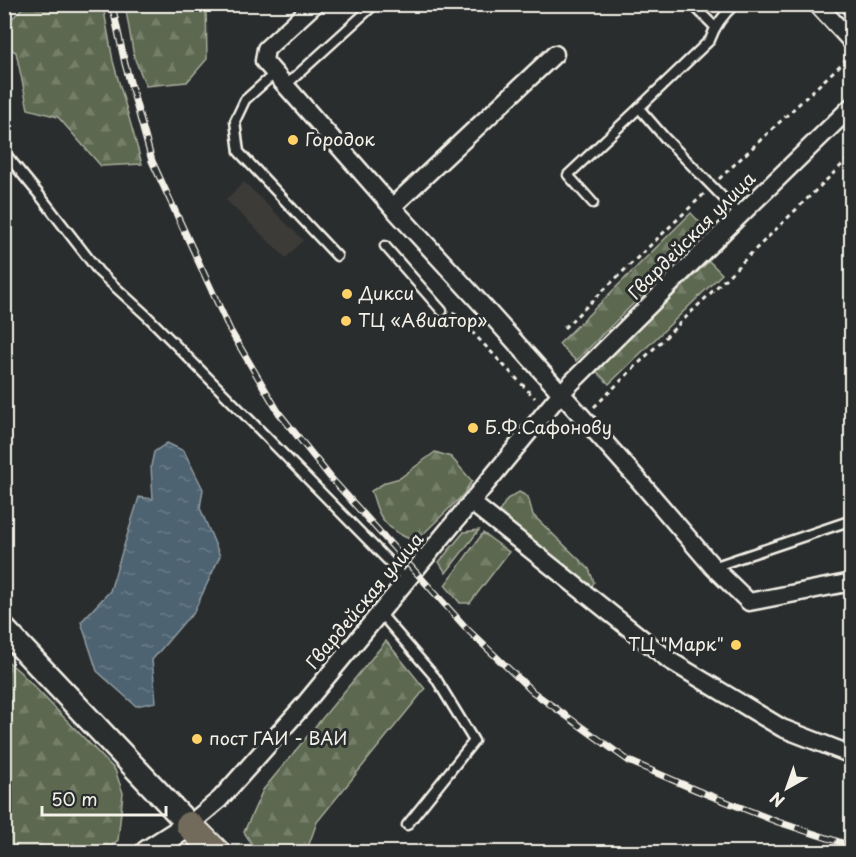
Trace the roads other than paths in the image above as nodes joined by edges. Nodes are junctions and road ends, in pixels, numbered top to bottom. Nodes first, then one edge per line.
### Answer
1 (315, 4) edge
2 (375, 4) edge
3 (692, 4) edge
4 (735, 4) edge
5 (818, 4) edge
6 (715, 27) junction
7 (852, 42) edge
8 (555, 54) dead end
9 (280, 80) junction
10 (852, 106) edge
11 (639, 108) junction
12 (4, 152) edge
13 (593, 203) dead end
14 (392, 207) junction
15 (740, 215) junction
16 (385, 246) dead end
17 (338, 256) dead end
18 (445, 308) road end
19 (561, 393) junction
20 (472, 503) junction
21 (852, 520) edge
22 (713, 567) junction
23 (407, 580) junction
24 (852, 582) edge
25 (380, 613) junction
26 (4, 629) edge
27 (852, 755) edge
28 (189, 825) junction
29 (407, 825) dead end
30 (147, 852) edge
31 (216, 852) edge

1 - 9 street
2 - 9 lane
3 - 6 lane
4 - 6 lane
5 - 7 street
6 - 11 lane
8 - 14 street
9 - 14 street
9 - 17 lane
10 - 15 street, Гвардейская улица
11 - 13 lane
11 - 15 lane
12 - 23 lane
14 - 19 street
15 - 19 street, Гвардейская улица
16 - 18 lane
19 - 20 street, Гвардейская улица
19 - 22 street
20 - 23 street, Гвардейская улица
20 - 27 street
21 - 22 lane
22 - 24 street
23 - 25 street, Гвардейская улица
25 - 28 street, Гвардейская улица
25 - 29 lane
26 - 28 main road
28 - 30 main road
28 - 31 main road

